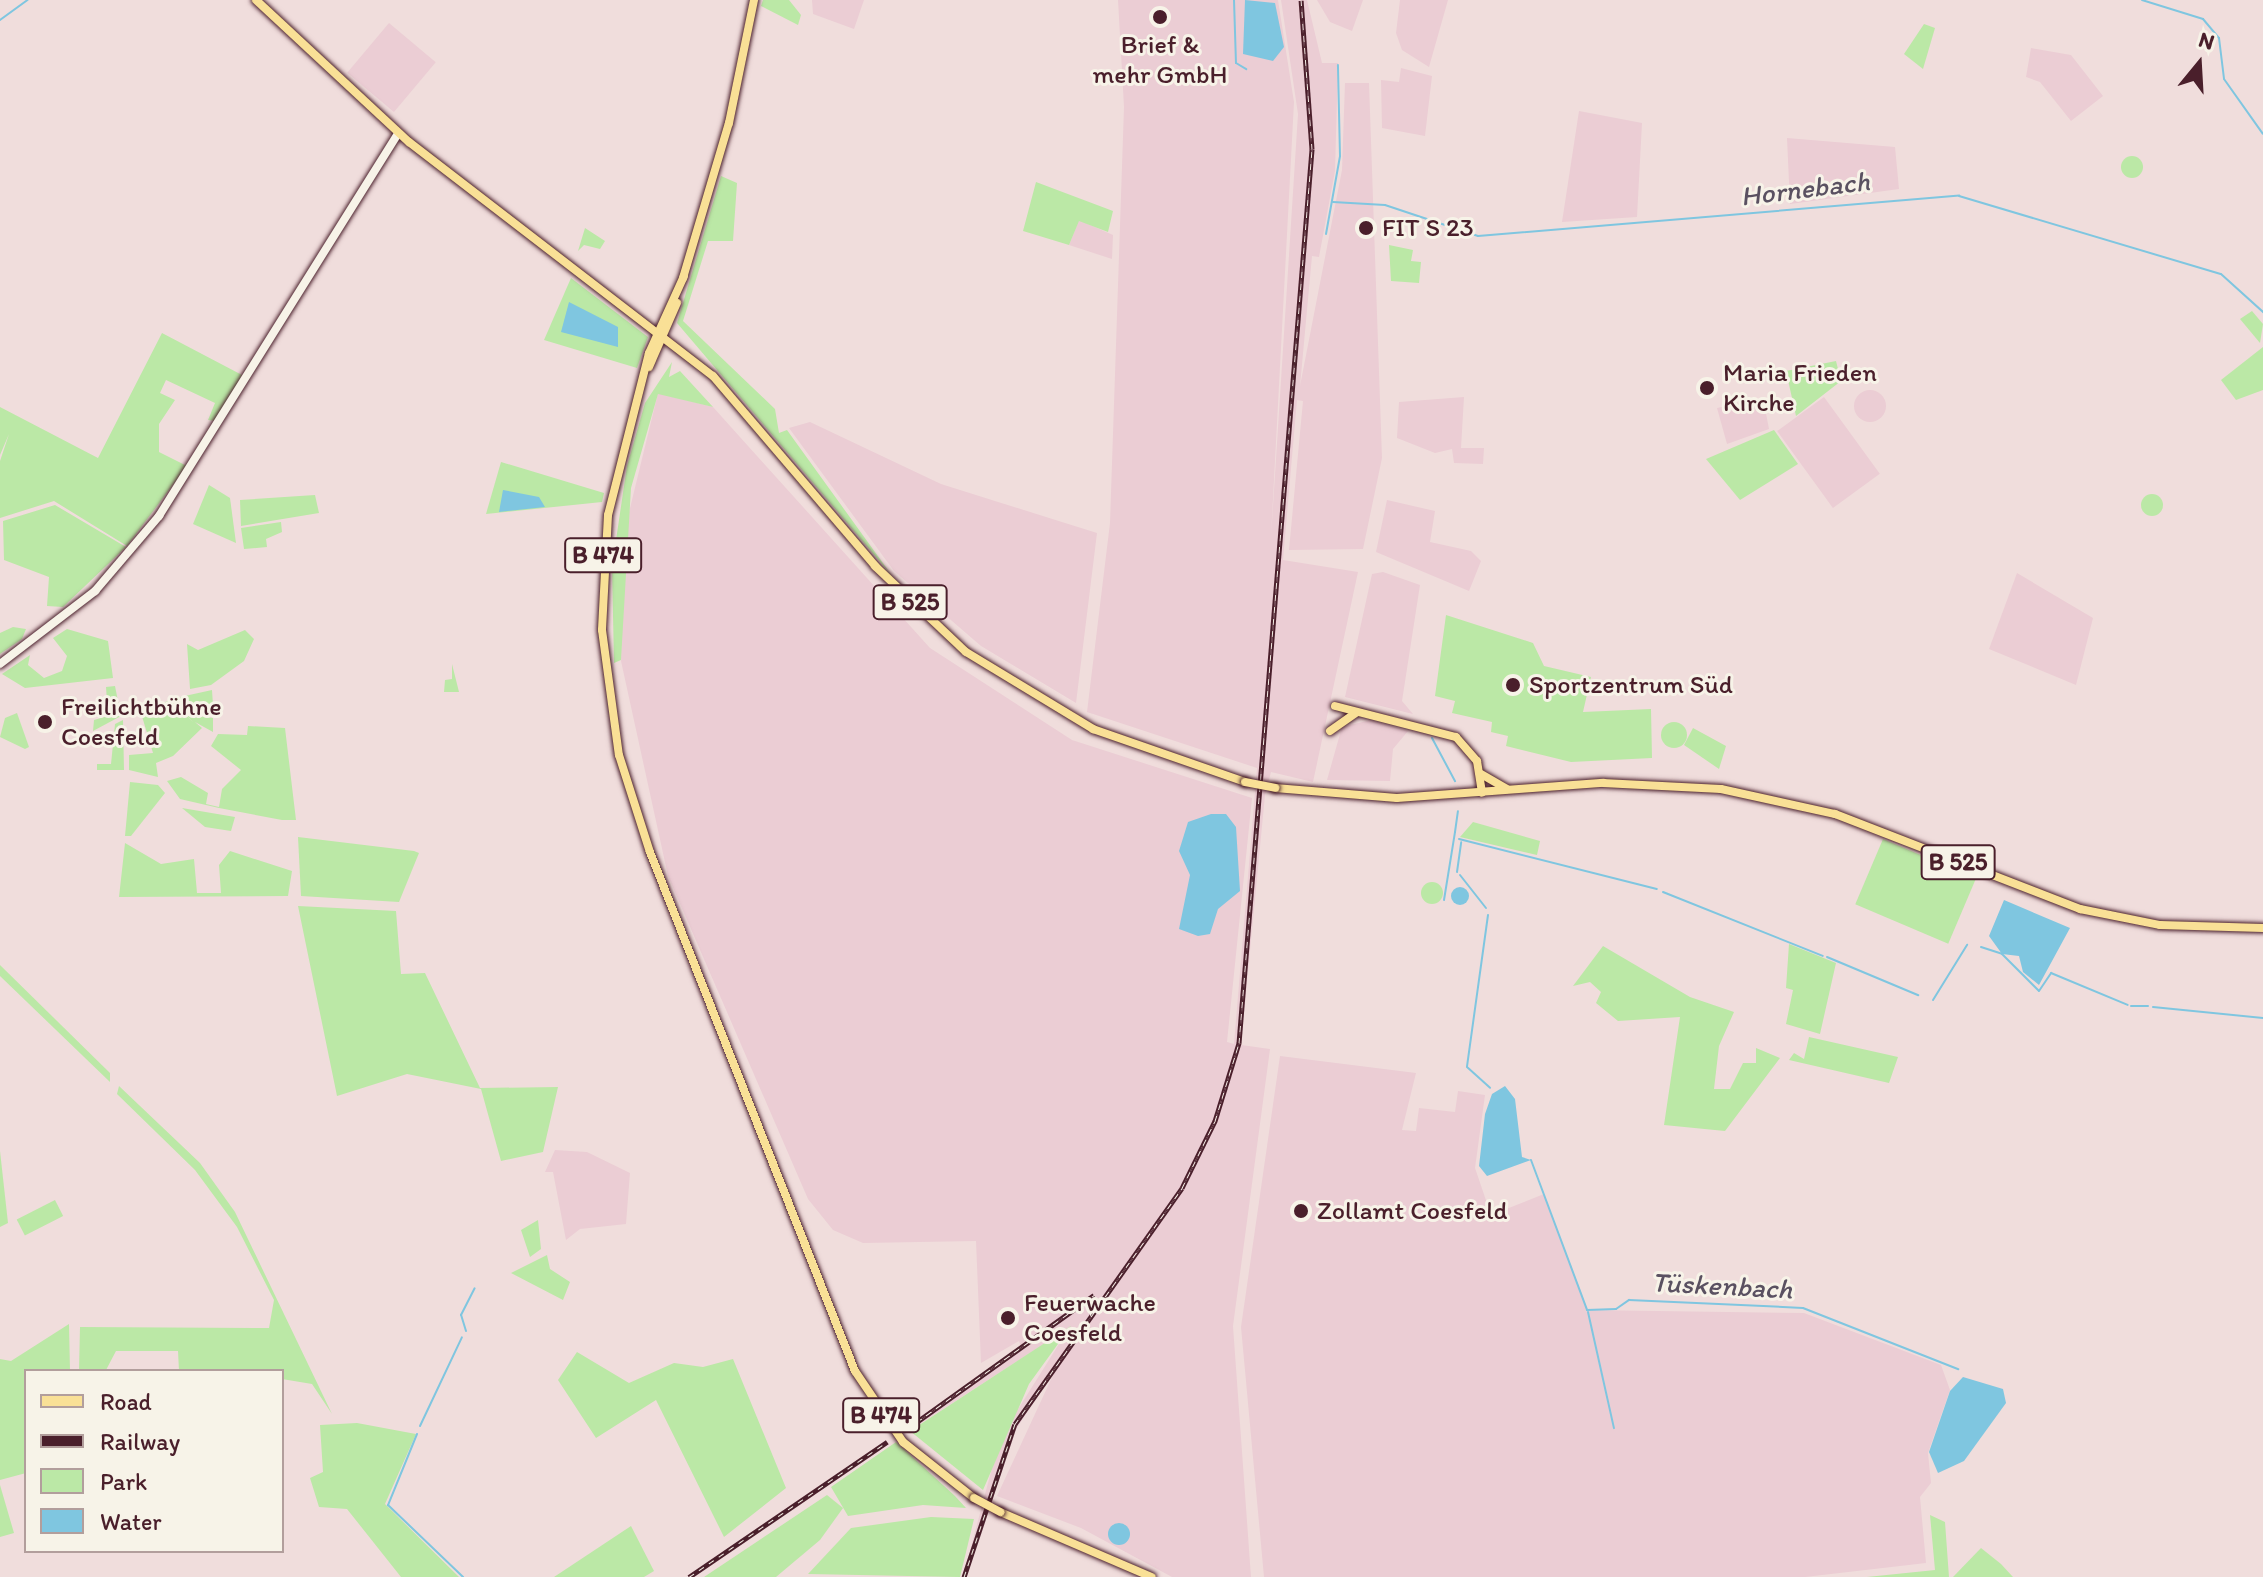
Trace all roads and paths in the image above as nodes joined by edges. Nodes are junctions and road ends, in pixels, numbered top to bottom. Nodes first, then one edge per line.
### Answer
1 (256, 0) edge
2 (754, 0) edge
3 (398, 134) junction
4 (663, 332) junction
5 (0, 664) edge
6 (1335, 706) dead end
7 (1361, 713) junction
8 (1330, 731) dead end
9 (1481, 773) junction
10 (1514, 790) junction
11 (1482, 793) junction
12 (2263, 928) edge
13 (1152, 1577) edge

1 - 3 main road, B 525
2 - 4 main road, B 474
3 - 4 main road, B 525
3 - 5 main road
4 - 11 main road, B 525, bridge
4 - 13 main road, B 474, bridge
6 - 7 main road
7 - 8 main road
7 - 9 main road
9 - 10 main road
9 - 11 main road
10 - 11 main road, B 525
10 - 12 main road, B 525

